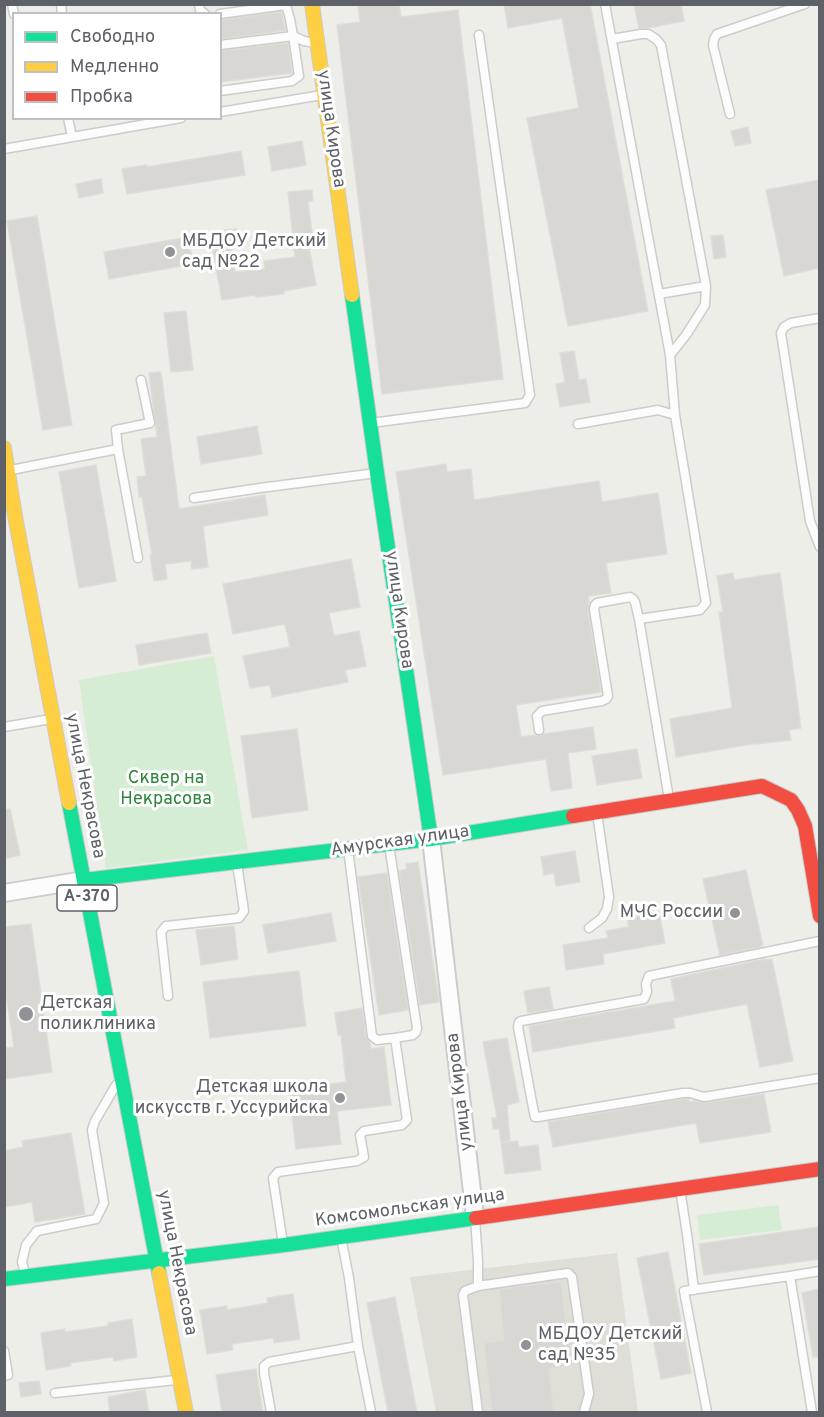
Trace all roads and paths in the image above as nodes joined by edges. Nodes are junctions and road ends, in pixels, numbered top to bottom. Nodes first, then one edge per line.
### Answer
1 (312, 4) edge
2 (605, 4) edge
3 (805, 4) edge
4 (222, 14) edge
5 (479, 35) dead end
6 (293, 36) junction
7 (612, 39) junction
8 (318, 44) junction
9 (222, 45) edge
10 (222, 91) edge
11 (326, 94) junction
12 (222, 112) edge
13 (730, 114) dead end
14 (68, 120) edge
15 (170, 120) edge
16 (72, 137) junction
17 (4, 148) edge
18 (706, 286) junction
19 (659, 294) junction
20 (819, 318) edge
21 (670, 356) junction
22 (141, 380) dead end
23 (675, 415) junction
24 (370, 423) junction
25 (578, 424) dead end
26 (4, 448) edge
27 (118, 449) junction
28 (8, 471) junction
29 (377, 472) junction
30 (195, 498) dead end
31 (10, 517) edge
32 (819, 547) edge
33 (138, 558) dead end
34 (639, 620) junction
35 (53, 718) junction
36 (4, 727) edge
37 (539, 730) dead end
38 (669, 800) junction
39 (597, 812) junction
40 (431, 839) junction
41 (389, 844) junction
42 (348, 849) junction
43 (237, 863) junction
44 (84, 880) junction
45 (4, 893) edge
46 (819, 916) edge
47 (589, 928) dead end
48 (819, 941) edge
49 (168, 996) dead end
50 (395, 1038) junction
51 (121, 1077) junction
52 (819, 1078) edge
53 (819, 1169) edge
54 (679, 1188) junction
55 (475, 1217) junction
56 (341, 1237) junction
57 (284, 1245) junction
58 (157, 1260) junction
59 (819, 1271) edge
60 (26, 1276) junction
61 (790, 1276) junction
62 (4, 1279) edge
63 (478, 1286) junction
64 (694, 1290) junction
65 (358, 1346) junction
66 (4, 1352) edge
67 (4, 1376) edge
68 (180, 1379) junction
69 (55, 1393) dead end
70 (186, 1413) edge
71 (271, 1413) edge
72 (371, 1413) edge
73 (478, 1413) edge
74 (584, 1413) edge
75 (707, 1413) edge
76 (812, 1413) edge

1 - 8 main road, улица Кирова
2 - 7 lane
3 - 13 lane
4 - 6 lane
5 - 24 lane
6 - 8 lane
6 - 9 lane
6 - 10 lane
7 - 18 lane
7 - 19 lane
8 - 11 main road, улица Кирова
11 - 12 lane
11 - 24 main road, улица Кирова
14 - 16 lane
15 - 16 lane
16 - 17 lane
18 - 19 lane
18 - 21 lane
19 - 21 lane
20 - 32 lane
21 - 23 lane
22 - 27 lane
23 - 25 lane
23 - 34 lane
24 - 29 main road, улица Кирова
26 - 28 main road, улица Некрасова / А-370
27 - 28 lane
27 - 33 lane
28 - 31 main road, улица Некрасова / А-370
29 - 30 lane
29 - 40 main road, улица Кирова
31 - 35 main road, улица Некрасова / А-370
34 - 37 lane
34 - 38 lane
35 - 36 lane
35 - 44 main road, улица Некрасова / А-370
38 - 39 main road, Амурская улица
38 - 46 main road, Амурская улица
39 - 40 main road, Амурская улица
39 - 47 lane
40 - 41 main road, Амурская улица
40 - 55 street, улица Кирова
41 - 42 main road, Амурская улица
41 - 50 lane
42 - 43 main road, Амурская улица
42 - 50 lane
43 - 44 main road, Амурская улица
43 - 49 lane
44 - 45 street, Амурская улица
44 - 51 main road, улица Некрасова / А-370
48 - 52 lane
50 - 57 lane
51 - 58 main road, улица Некрасова / А-370
51 - 60 lane
53 - 54 main road, Комсомольская улица
54 - 55 main road, Комсомольская улица
54 - 64 lane
55 - 56 main road, Комсомольская улица
55 - 63 lane
56 - 57 main road, Комсомольская улица
56 - 65 lane
57 - 58 main road, Комсомольская улица
58 - 60 main road, Комсомольская улица
58 - 68 main road, улица Некрасова / А-370
59 - 61 lane
60 - 62 main road, Комсомольская улица
61 - 64 lane
61 - 76 lane
63 - 73 lane
63 - 74 lane
64 - 75 lane
65 - 71 lane
65 - 72 lane
66 - 67 lane
68 - 69 lane
68 - 70 main road, улица Некрасова / А-370

